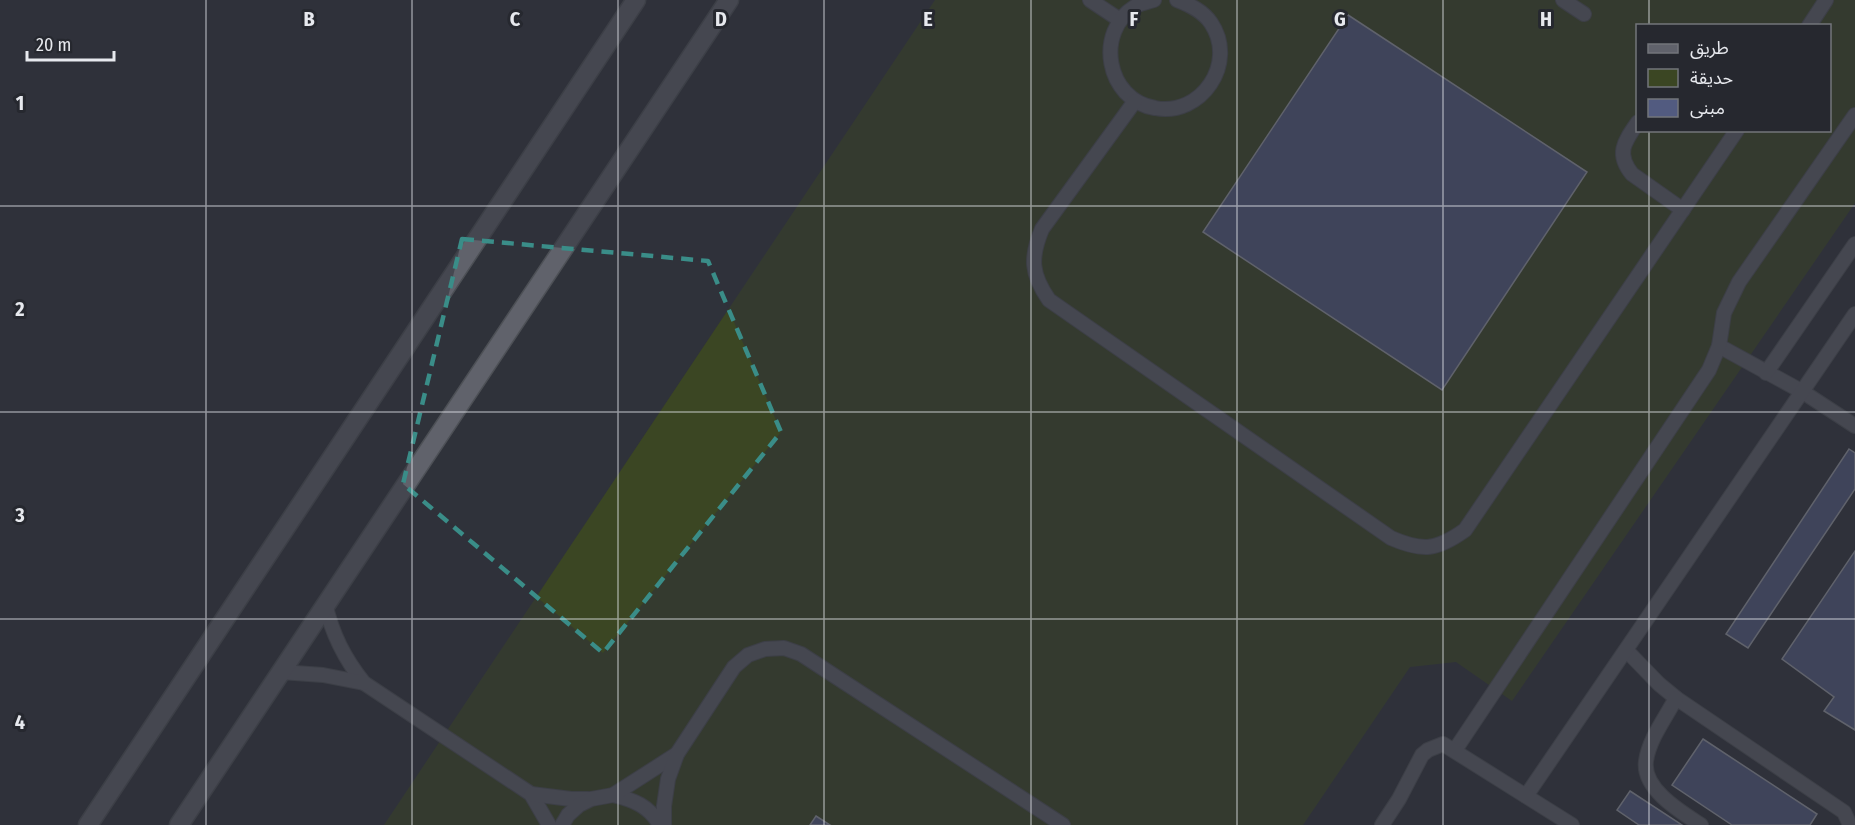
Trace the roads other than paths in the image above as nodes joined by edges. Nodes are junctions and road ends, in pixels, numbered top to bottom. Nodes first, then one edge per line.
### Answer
1 (636, 0) edge
2 (729, 0) edge
3 (1090, 0) edge
4 (1154, 0) edge
5 (1178, 0) edge
6 (1563, 0) edge
7 (1826, 0) edge
8 (1199, 4) edge
9 (1584, 14) dead end
10 (1120, 20) junction
11 (1810, 24) edge
12 (1135, 101) junction
13 (1855, 115) edge
14 (1636, 125) edge
15 (1736, 132) edge
16 (1683, 210) junction
17 (1855, 244) edge
18 (1853, 321) edge
19 (1719, 346) junction
20 (1766, 373) junction
21 (1803, 392) junction
22 (1855, 426) edge
23 (325, 603) junction
24 (1626, 650) junction
25 (281, 672) junction
26 (364, 683) junction
27 (1676, 698) junction
28 (1455, 750) junction
29 (676, 754) junction
30 (531, 794) junction
31 (613, 795) junction
32 (1526, 796) junction
33 (591, 799) junction
34 (88, 825) edge
35 (179, 825) edge
36 (549, 825) edge
37 (562, 825) edge
38 (662, 825) edge
39 (1063, 825) edge
40 (1382, 825) edge
41 (1572, 825) edge
42 (1701, 825) edge
43 (1850, 825) edge

1 - 34 street
2 - 23 street
3 - 10 lane
4 - 10 lane
5 - 8 lane
6 - 9 lane
7 - 11 lane
8 - 12 lane
10 - 12 lane
12 - 16 lane
13 - 19 lane
14 - 16 lane
15 - 16 lane
17 - 20 lane
18 - 21 lane
19 - 20 lane
19 - 28 lane
20 - 21 lane
21 - 22 lane
21 - 24 lane
23 - 25 street
23 - 26 lane
24 - 27 lane
24 - 32 lane
25 - 26 lane
25 - 35 street
26 - 30 lane
27 - 42 lane
27 - 43 lane
28 - 32 lane
28 - 40 lane
29 - 31 lane
29 - 38 lane
29 - 39 lane
30 - 33 lane
30 - 36 lane
31 - 33 lane
31 - 38 lane
32 - 41 lane
33 - 37 lane

